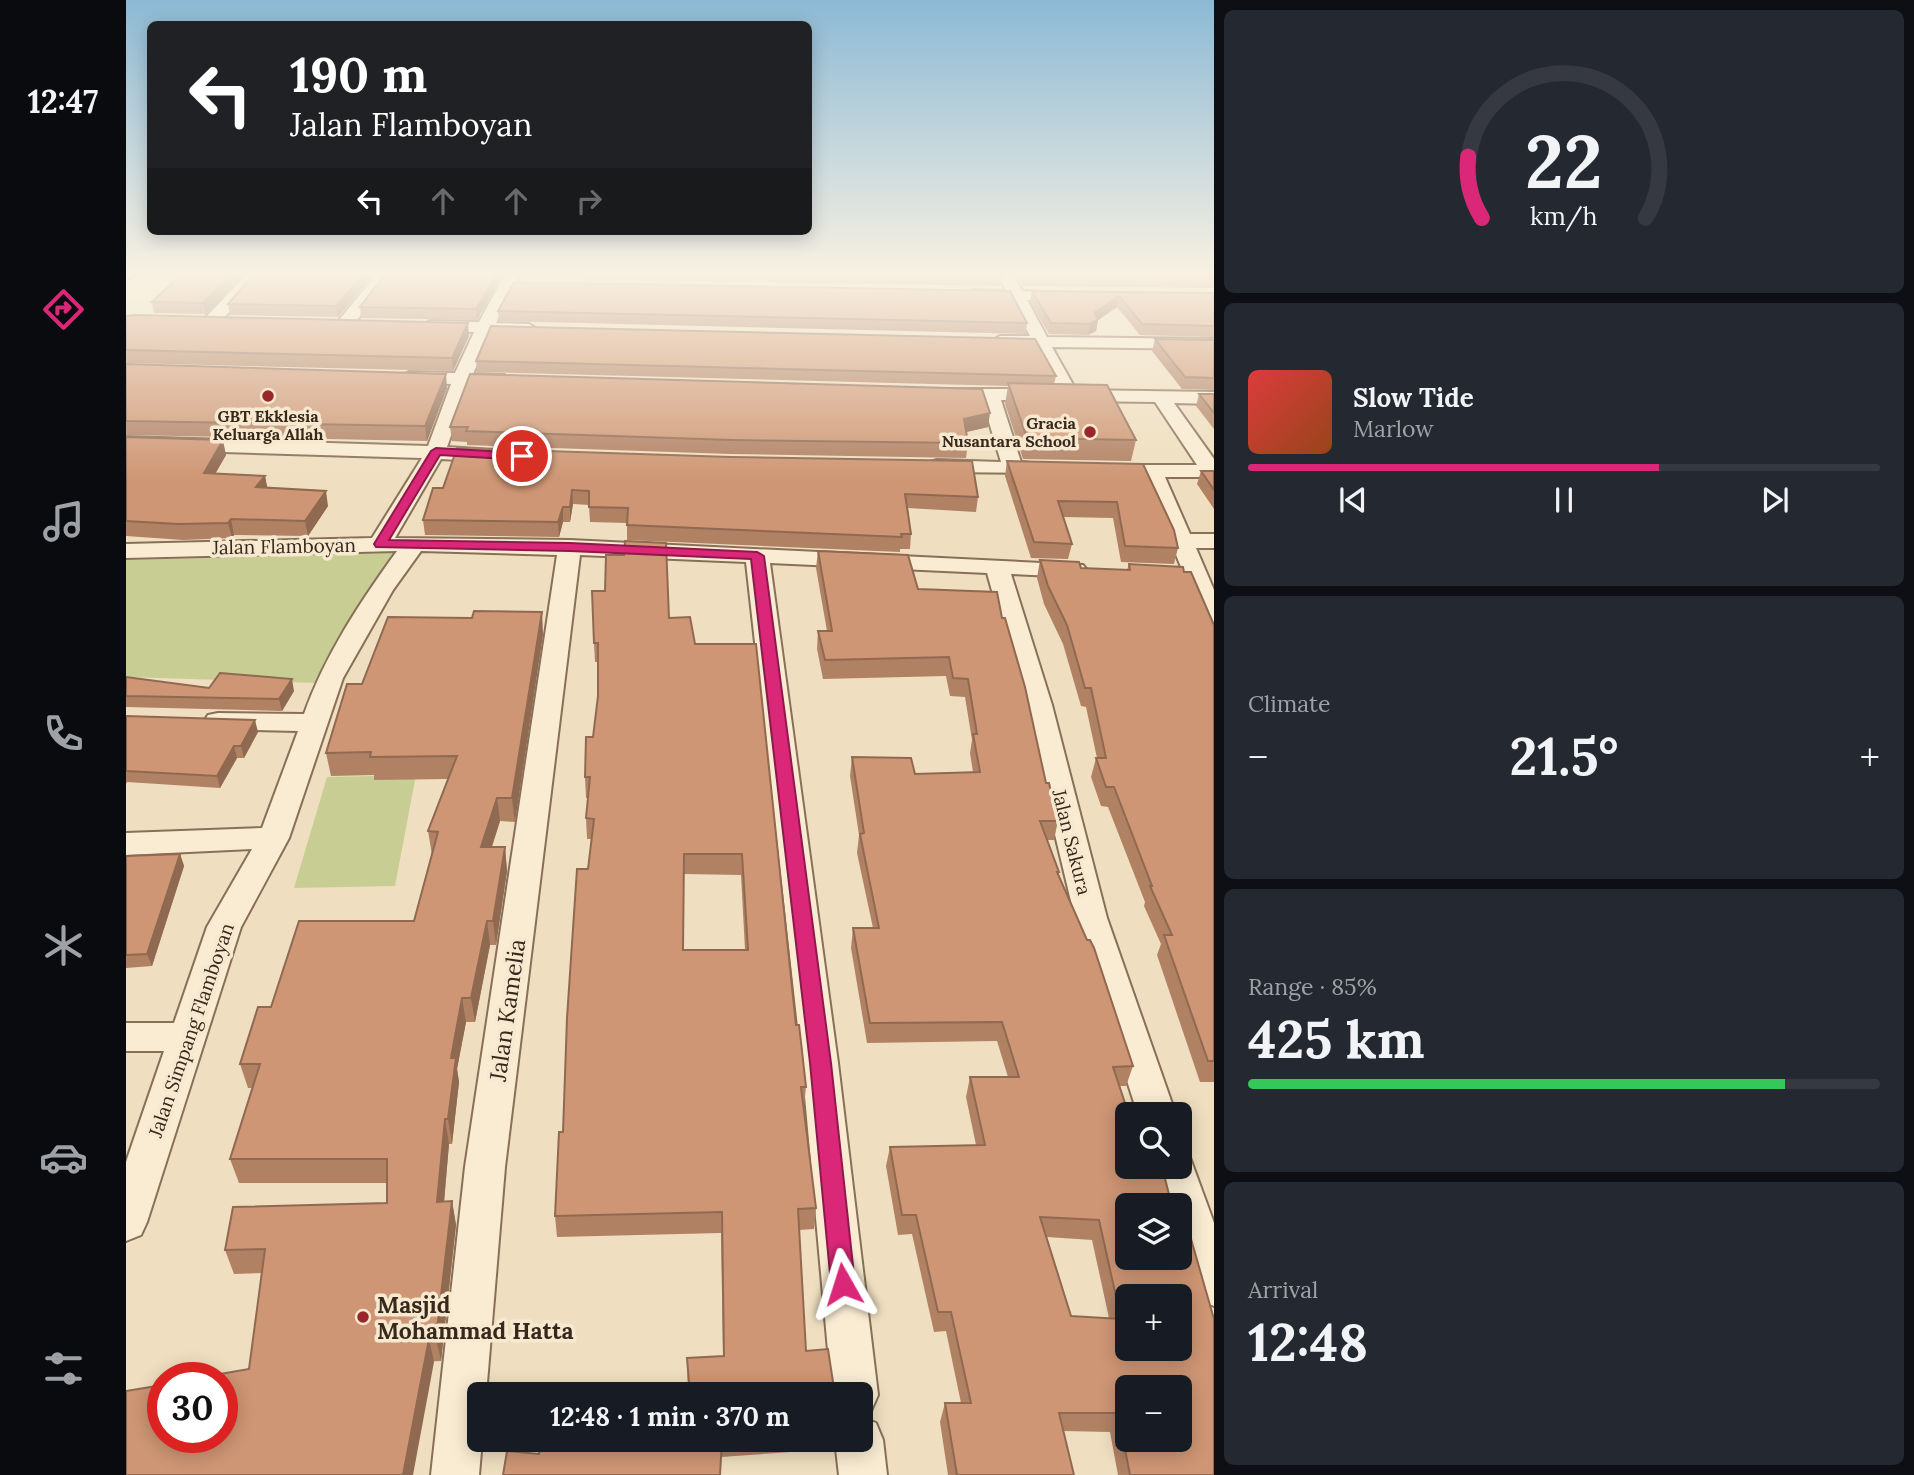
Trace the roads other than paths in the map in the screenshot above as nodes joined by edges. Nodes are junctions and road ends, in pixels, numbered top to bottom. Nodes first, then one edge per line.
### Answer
1 (1041, 342) edge
2 (479, 343) edge
3 (1113, 343) edge
4 (1214, 344) edge
5 (394, 377) edge
6 (460, 379) junction
7 (529, 381) edge
8 (924, 393) edge
9 (990, 395) junction
10 (1070, 396) junction
11 (1161, 398) junction
12 (1214, 398) edge
13 (126, 443) edge
14 (436, 451) junction
15 (511, 456) edge
16 (919, 466) edge
17 (1013, 468) junction
18 (1213, 471) edge
19 (1152, 472) junction
20 (1182, 541) junction
21 (1214, 541) edge
22 (380, 544) junction
23 (414, 544) junction
24 (570, 547) junction
25 (126, 551) edge
26 (757, 556) junction
27 (997, 566) junction
28 (1104, 571) edge
29 (1170, 574) edge
30 (1197, 575) junction
31 (1214, 617) edge
32 (188, 720) edge
33 (313, 723) junction
34 (274, 838) junction
35 (126, 844) edge
36 (126, 1037) edge
37 (188, 1037) junction
38 (1153, 1102) edge
39 (1179, 1179) edge
40 (126, 1222) edge
41 (1214, 1286) edge
42 (854, 1382) edge
43 (860, 1452) edge
44 (455, 1475) edge
45 (863, 1475) edge

1 - 10 street
2 - 6 street
3 - 4 street
5 - 6 street
6 - 7 street
6 - 14 street
8 - 9 street
9 - 10 street
9 - 17 street
10 - 11 street
11 - 12 street
11 - 18 street
13 - 14 street
14 - 15 street
14 - 22 street
16 - 17 street
17 - 19 street
18 - 19 street
19 - 20 street
20 - 21 street
20 - 30 street
22 - 23 street, Jalan Flamboyan
22 - 25 street, Jalan Flamboyan
23 - 24 street, Jalan Flamboyan
23 - 33 street, Jalan Simpang Flamboyan
24 - 26 street, Jalan Flamboyan
24 - 44 street, Jalan Kamelia
26 - 27 street, Jalan Flamboyan
26 - 42 street
27 - 28 street, Jalan Flamboyan
27 - 38 street, Jalan Sakura
29 - 30 street
30 - 31 street
32 - 33 street
33 - 34 street, Jalan Simpang Flamboyan
34 - 35 street
34 - 37 street, Jalan Simpang Flamboyan
36 - 37 street
37 - 40 street, Jalan Simpang Flamboyan
39 - 41 street
43 - 45 street

